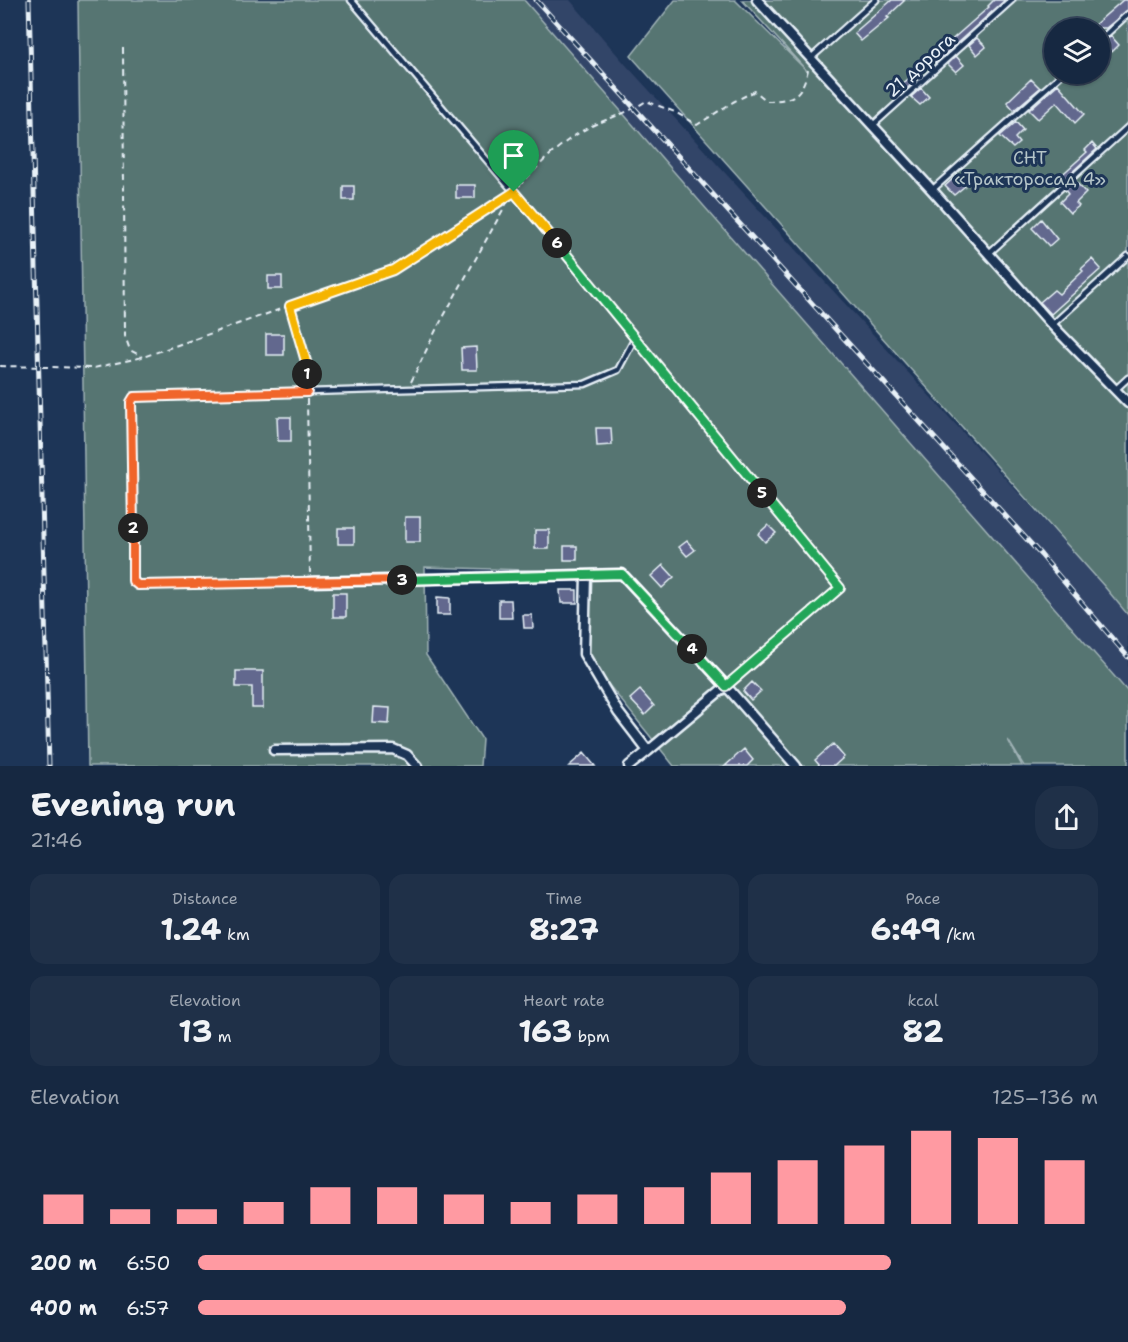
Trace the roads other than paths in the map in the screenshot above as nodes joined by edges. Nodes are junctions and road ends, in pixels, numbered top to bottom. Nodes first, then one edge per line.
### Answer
1 (351, 0) edge
2 (758, 0) edge
3 (876, 0) edge
4 (1012, 0) edge
5 (1128, 14) edge
6 (1110, 31) edge
7 (811, 59) junction
8 (1051, 84) edge
9 (872, 126) junction
10 (1128, 127) edge
11 (932, 190) junction
12 (988, 254) junction
13 (1128, 256) edge
14 (1052, 325) junction
15 (635, 338) junction
16 (1128, 378) edge
17 (1114, 390) junction
18 (1128, 403) edge
19 (586, 575) junction
20 (310, 582) joint
21 (726, 686) junction
22 (274, 750) dead end
23 (648, 751) junction
24 (417, 766) edge
25 (629, 766) edge
26 (796, 766) edge

1 - 15 lane
2 - 7 street
3 - 7 lane
4 - 9 lane, 21 дорога
5 - 6 lane
7 - 9 street
8 - 11 lane
9 - 11 street
10 - 12 lane
11 - 12 street
12 - 14 street
13 - 14 lane
14 - 17 street
15 - 20 lane
15 - 21 lane
16 - 17 lane
17 - 18 street
19 - 20 street
19 - 21 street
19 - 23 street
21 - 23 street
21 - 26 street
22 - 24 street
23 - 25 street

